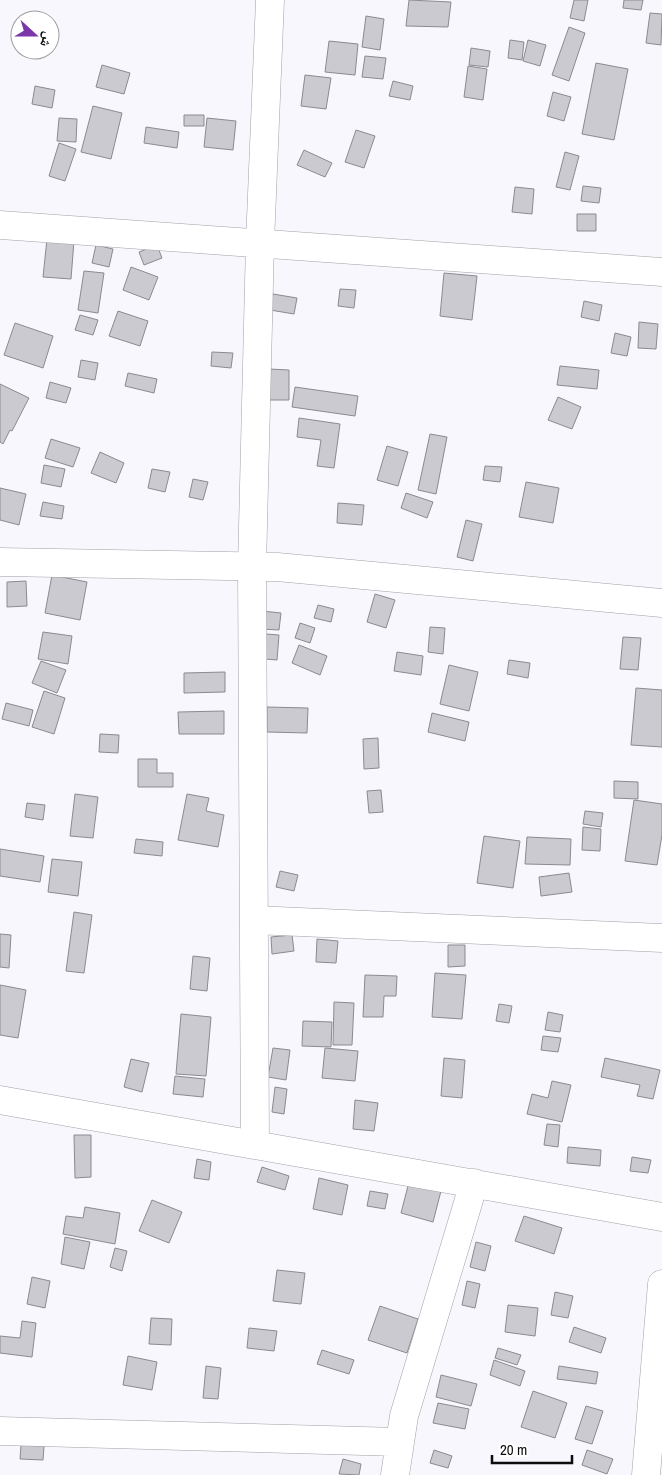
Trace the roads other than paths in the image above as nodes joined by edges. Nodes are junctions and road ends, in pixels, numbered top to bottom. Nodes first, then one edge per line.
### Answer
1 (270, 0) edge
2 (0, 226) edge
3 (260, 243) junction
4 (662, 272) edge
5 (0, 562) edge
6 (252, 567) junction
7 (662, 603) edge
8 (254, 920) junction
9 (662, 938) edge
10 (0, 1100) edge
11 (255, 1145) junction
12 (474, 1184) junction
13 (662, 1217) edge
14 (662, 1284) edge
15 (0, 1431) edge
16 (399, 1442) junction
17 (395, 1475) edge
18 (646, 1475) edge

1 - 3 street
2 - 3 street
3 - 4 street
3 - 6 street
5 - 6 street
6 - 7 street
6 - 8 street
8 - 9 street
8 - 11 street
10 - 11 street
11 - 12 street
12 - 13 street
12 - 16 street
14 - 18 street
15 - 16 street
16 - 17 street

